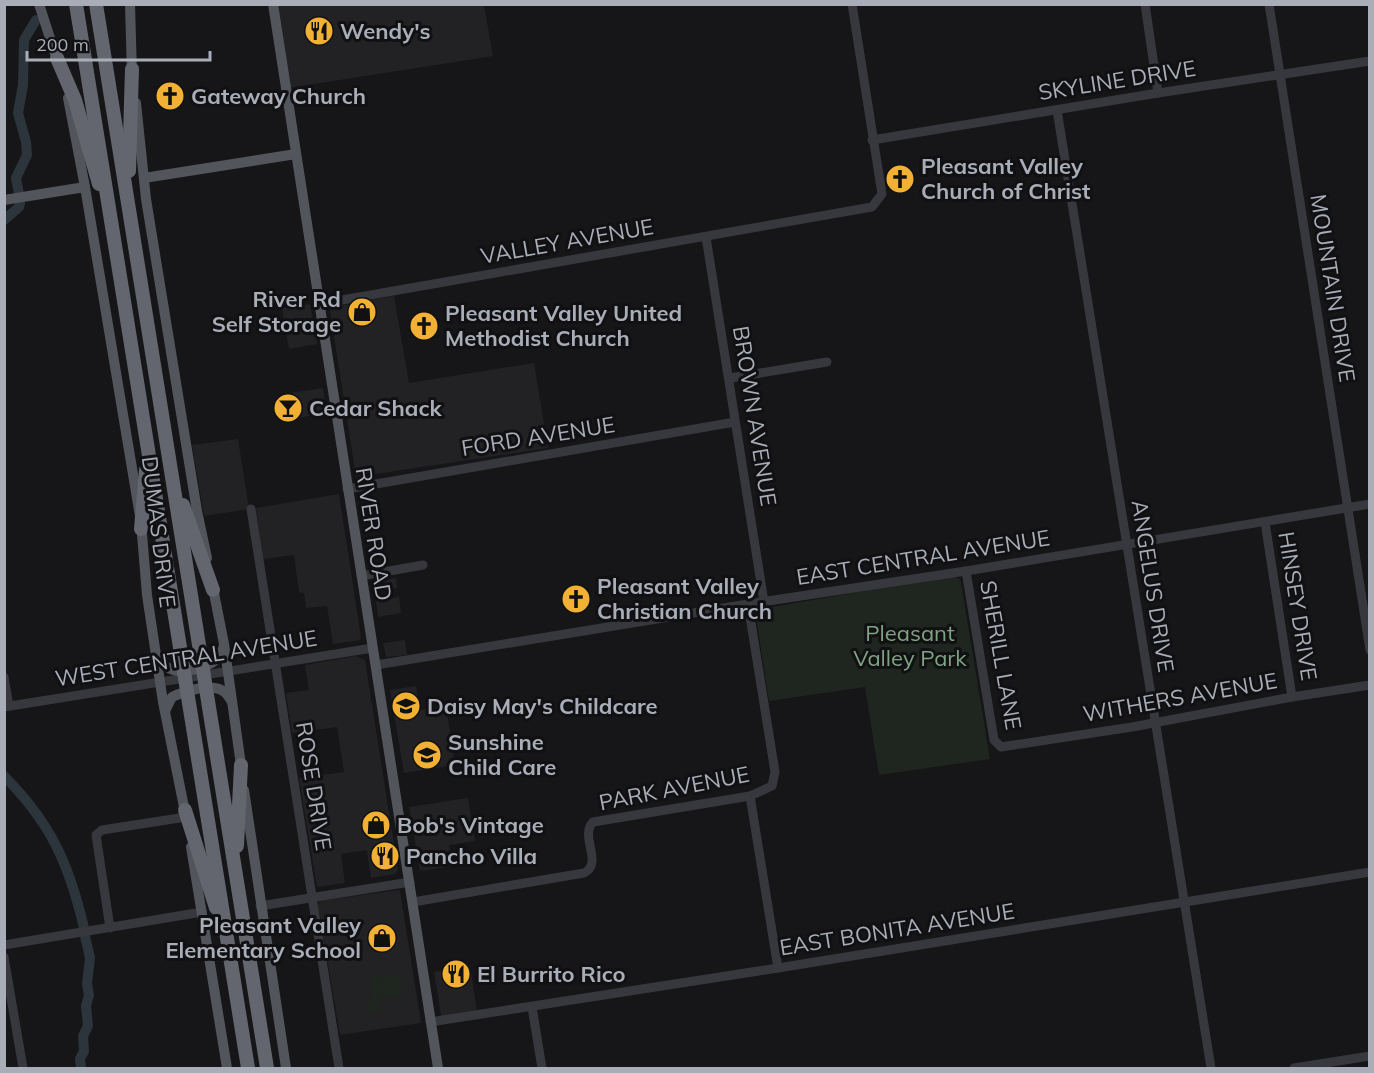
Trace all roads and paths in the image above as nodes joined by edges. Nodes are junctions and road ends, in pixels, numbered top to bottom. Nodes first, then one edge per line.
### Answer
1 (39, 4) edge
2 (76, 4) edge
3 (96, 4) edge
4 (130, 4) edge
5 (273, 4) edge
6 (852, 4) edge
7 (1144, 4) edge
8 (1269, 4) edge
9 (57, 58) junction
10 (1370, 61) edge
11 (132, 69) junction
12 (1280, 75) junction
13 (1158, 93) junction
14 (1057, 110) junction
15 (872, 140) junction
16 (296, 154) junction
17 (144, 178) junction
18 (85, 187) junction
19 (4, 200) edge
20 (128, 203) junction
21 (113, 225) junction
22 (706, 237) junction
23 (319, 304) junction
24 (827, 362) dead end
25 (730, 378) junction
26 (141, 399) junction
27 (735, 422) junction
28 (167, 453) junction
29 (347, 489) junction
30 (1370, 504) edge
31 (1347, 507) junction
32 (251, 509) dead end
33 (1265, 522) junction
34 (141, 529) junction
35 (1126, 543) junction
36 (423, 565) dead end
37 (966, 571) junction
38 (361, 576) junction
39 (213, 590) junction
40 (764, 602) junction
41 (748, 604) junction
42 (224, 644) junction
43 (373, 648) junction
44 (1370, 650) edge
45 (156, 657) junction
46 (275, 663) junction
47 (376, 665) junction
48 (228, 671) junction
49 (4, 677) edge
50 (160, 682) junction
51 (1370, 686) edge
52 (1292, 697) junction
53 (232, 703) junction
54 (7, 706) edge
55 (165, 712) junction
56 (1155, 722) junction
57 (998, 746) joint
58 (241, 765) junction
59 (750, 795) junction
60 (185, 814) junction
61 (1370, 872) edge
62 (410, 882) junction
63 (312, 897) junction
64 (413, 902) junction
65 (1183, 902) junction
66 (260, 906) junction
67 (202, 912) junction
68 (243, 914) junction
69 (110, 928) junction
70 (4, 945) edge
71 (229, 947) junction
72 (4, 957) edge
73 (778, 968) junction
74 (532, 1007) junction
75 (430, 1023) junction
76 (1370, 1056) edge
77 (23, 1068) edge
78 (227, 1068) edge
79 (248, 1068) edge
80 (267, 1068) edge
81 (286, 1068) edge
82 (339, 1068) edge
83 (438, 1068) edge
84 (542, 1068) edge
85 (1211, 1068) edge
86 (1294, 1068) edge

1 - 9 main road, DUMAS DRIVE
2 - 21 highway
3 - 20 highway
4 - 11 main road, DUMAS DRIVE
5 - 16 main road, RIVER ROAD
6 - 15 street, VALLEY AVENUE
7 - 13 street
8 - 12 street, MOUNTAIN DRIVE
9 - 18 main road, DUMAS DRIVE
9 - 21 highway
10 - 12 street, SKYLINE DRIVE
11 - 17 main road, DUMAS DRIVE
11 - 20 highway
12 - 13 street, SKYLINE DRIVE
12 - 31 street, MOUNTAIN DRIVE
13 - 14 street, SKYLINE DRIVE
14 - 15 street, SKYLINE DRIVE
14 - 35 street, ANGELUS DRIVE
15 - 22 street, VALLEY AVENUE
16 - 17 main road
16 - 23 main road, RIVER ROAD
17 - 39 main road, DUMAS DRIVE
18 - 19 main road
18 - 34 main road, DUMAS DRIVE
20 - 28 highway
21 - 26 highway
22 - 23 street, VALLEY AVENUE
22 - 25 street, BROWN AVENUE
23 - 29 main road, RIVER ROAD
24 - 25 street
25 - 27 street, BROWN AVENUE
26 - 34 highway
26 - 71 highway
27 - 29 street, FORD AVENUE
27 - 40 street, BROWN AVENUE
28 - 39 highway
28 - 68 highway
29 - 38 main road, RIVER ROAD
30 - 31 street, EAST CENTRAL AVENUE
31 - 33 street, EAST CENTRAL AVENUE
31 - 44 street, MOUNTAIN DRIVE
32 - 46 street, ROSE DRIVE
33 - 35 street, EAST CENTRAL AVENUE
33 - 52 street, HINSEY DRIVE
34 - 45 main road, DUMAS DRIVE
35 - 37 street, EAST CENTRAL AVENUE
35 - 56 street, ANGELUS DRIVE
36 - 38 street
37 - 40 street, EAST CENTRAL AVENUE
37 - 57 street, SHERILL LANE
38 - 43 main road, RIVER ROAD
39 - 42 main road, DUMAS DRIVE
40 - 41 street, EAST CENTRAL AVENUE
41 - 47 street, EAST CENTRAL AVENUE
41 - 59 street, PARK AVENUE
42 - 45 main road
42 - 48 main road, DUMAS DRIVE
43 - 46 street, WEST CENTRAL AVENUE
43 - 47 main road, RIVER ROAD
45 - 50 main road, DUMAS DRIVE
46 - 48 street, WEST CENTRAL AVENUE
46 - 63 street, ROSE DRIVE
47 - 62 main road, RIVER ROAD
48 - 50 street, WEST CENTRAL AVENUE
48 - 53 main road, DUMAS DRIVE
49 - 54 street
50 - 54 street, WEST CENTRAL AVENUE
50 - 55 main road, DUMAS DRIVE
51 - 52 street, WITHERS AVENUE
52 - 56 street, WITHERS AVENUE
53 - 55 main road
53 - 58 main road, DUMAS DRIVE
55 - 60 main road, DUMAS DRIVE
56 - 57 street, WITHERS AVENUE
56 - 65 street, ANGELUS DRIVE
58 - 66 main road, DUMAS DRIVE
58 - 68 highway
59 - 64 street, PARK AVENUE
59 - 73 street
60 - 67 main road, DUMAS DRIVE
60 - 69 street
60 - 71 highway
61 - 65 street, EAST BONITA AVENUE
62 - 63 street
62 - 64 main road, RIVER ROAD
63 - 66 street
63 - 82 street, ROSE DRIVE
64 - 75 main road, RIVER ROAD
65 - 73 street, EAST BONITA AVENUE
65 - 85 street, ANGELUS DRIVE
66 - 81 main road, DUMAS DRIVE
67 - 69 street
67 - 78 main road, DUMAS DRIVE
68 - 80 highway
69 - 70 street
71 - 79 highway
72 - 77 street
73 - 74 street, EAST BONITA AVENUE
74 - 75 street, EAST BONITA AVENUE
74 - 84 street
75 - 83 main road, RIVER ROAD
76 - 86 street

